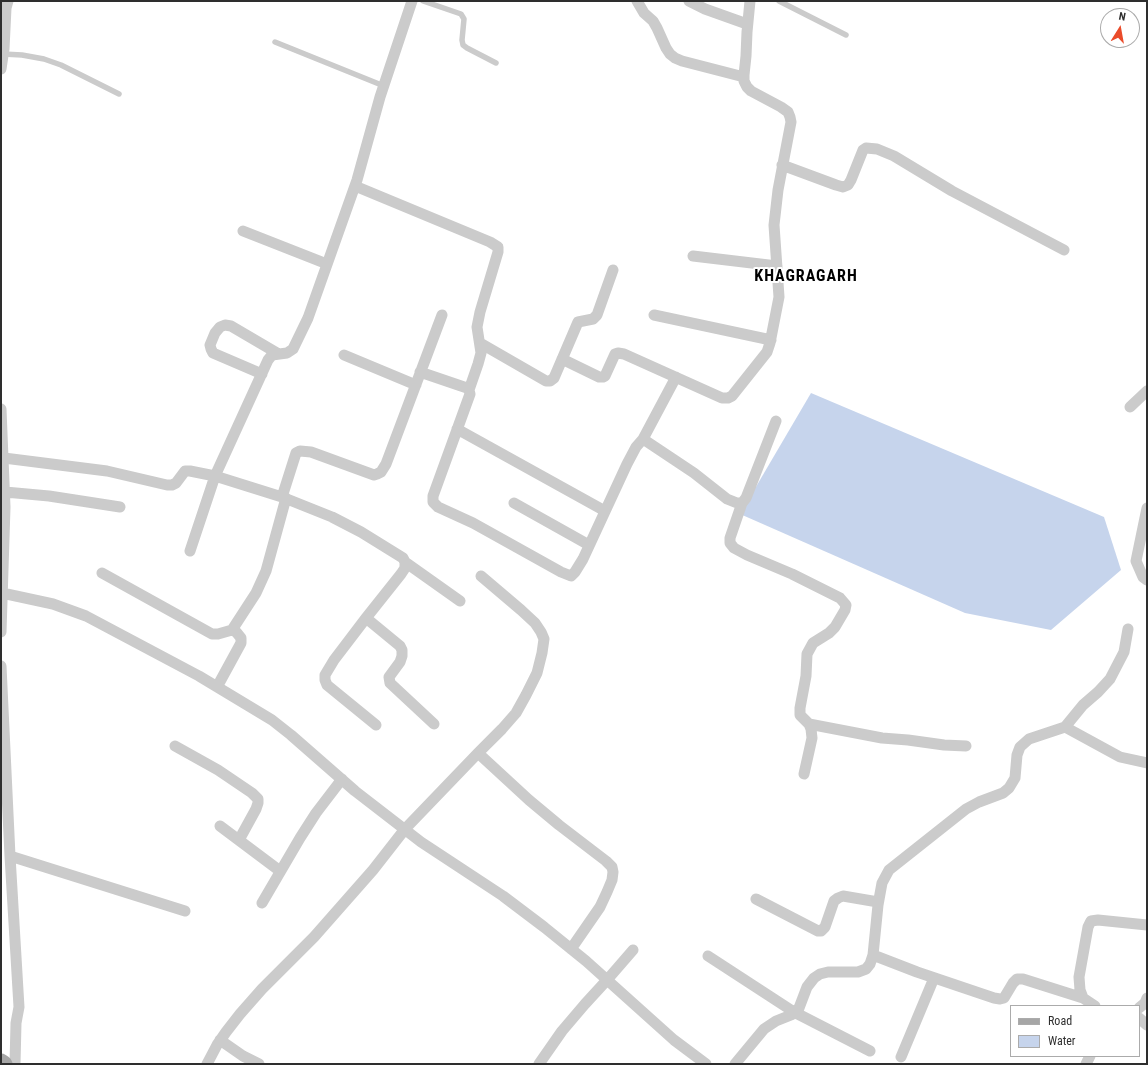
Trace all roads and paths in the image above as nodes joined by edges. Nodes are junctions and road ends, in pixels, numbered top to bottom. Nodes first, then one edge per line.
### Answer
1 (8, 1) edge
2 (412, 1) edge
3 (423, 1) edge
4 (637, 1) edge
5 (689, 1) edge
6 (750, 1) edge
7 (779, 1) edge
8 (748, 24) junction
9 (846, 34) dead end
10 (275, 42) dead end
11 (3, 54) junction
12 (496, 63) dead end
13 (1, 68) edge
14 (744, 77) junction
15 (384, 86) junction
16 (119, 94) dead end
17 (782, 165) junction
18 (355, 186) junction
19 (244, 231) dead end
20 (1064, 250) dead end
21 (693, 256) dead end
22 (327, 264) junction
23 (777, 266) junction
24 (613, 270) dead end
25 (442, 315) dead end
26 (654, 315) dead end
27 (771, 340) junction
28 (480, 343) junction
29 (277, 354) junction
30 (344, 355) dead end
31 (562, 359) junction
32 (420, 372) junction
33 (262, 374) junction
34 (676, 377) junction
35 (416, 385) junction
36 (469, 390) junction
37 (1147, 391) edge
38 (1130, 408) dead end
39 (1, 409) edge
40 (776, 421) dead end
41 (457, 429) junction
42 (643, 439) junction
43 (4, 458) junction
44 (215, 476) junction
45 (5, 492) junction
46 (284, 497) junction
47 (514, 503) dead end
48 (742, 503) junction
49 (120, 507) dead end
50 (1147, 508) edge
51 (605, 511) junction
52 (589, 545) junction
53 (190, 551) dead end
54 (405, 562) junction
55 (102, 573) dead end
56 (482, 576) dead end
57 (1147, 580) edge
58 (2, 593) junction
59 (460, 601) dead end
60 (366, 618) junction
61 (1128, 629) dead end
62 (232, 630) junction
63 (1, 632) edge
64 (1, 666) edge
65 (217, 687) junction
66 (434, 724) dead end
67 (809, 724) junction
68 (376, 725) dead end
69 (1065, 727) junction
70 (175, 746) dead end
71 (966, 746) dead end
72 (478, 753) junction
73 (1147, 764) edge
74 (804, 774) dead end
75 (342, 780) junction
76 (220, 826) dead end
77 (5, 828) edge
78 (405, 829) junction
79 (239, 840) junction
80 (10, 856) junction
81 (280, 870) junction
82 (756, 899) dead end
83 (262, 902) dead end
84 (878, 902) junction
85 (185, 910) dead end
86 (1147, 925) edge
87 (571, 949) junction
88 (633, 950) dead end
89 (874, 955) junction
90 (708, 956) dead end
91 (934, 978) junction
92 (607, 980) junction
93 (1083, 998) junction
94 (1147, 998) edge
95 (1093, 1005) edge
96 (1140, 1007) edge
97 (794, 1012) junction
98 (220, 1040) junction
99 (870, 1051) dead end
100 (901, 1057) dead end
101 (1, 1062) edge
102 (4, 1064) edge
103 (15, 1064) edge
104 (207, 1064) edge
105 (259, 1064) edge
106 (539, 1064) edge
107 (706, 1064) edge
108 (735, 1064) edge

1 - 11 street
2 - 15 street
3 - 12 lane
4 - 14 street
5 - 8 street
6 - 8 street
7 - 9 lane
8 - 14 street
10 - 15 lane
11 - 13 street
11 - 16 lane
14 - 17 street
15 - 18 street
17 - 20 street
17 - 23 street
18 - 22 street
18 - 28 street
19 - 22 street
21 - 23 street
22 - 29 street
23 - 27 street
24 - 31 street
25 - 32 street
26 - 27 street
27 - 34 street
28 - 31 street
28 - 36 street
29 - 33 street
29 - 33 street
30 - 35 street
31 - 34 street
32 - 35 street
32 - 36 street
33 - 44 street
34 - 42 street
35 - 46 street
36 - 41 street
37 - 38 street
39 - 43 street
40 - 48 street
41 - 51 street
41 - 52 street
42 - 48 street
42 - 51 street
43 - 44 street
43 - 45 street
44 - 46 street
44 - 53 street
45 - 49 street
45 - 58 street
46 - 54 street
46 - 62 street
47 - 52 street
48 - 67 street
50 - 57 street
51 - 52 street
54 - 59 street
54 - 60 street
55 - 62 street
56 - 72 street
58 - 63 street
58 - 65 street
60 - 66 street
60 - 68 street
61 - 69 street
62 - 65 street
64 - 77 street
65 - 75 street
67 - 71 street
67 - 74 street
69 - 73 street
69 - 84 street
70 - 79 street
72 - 78 street
72 - 87 street
75 - 78 street
75 - 81 street
76 - 79 street
77 - 80 street
78 - 87 street
78 - 98 street
79 - 81 street
80 - 85 street
80 - 103 street
81 - 83 street
82 - 84 street
84 - 89 street
86 - 93 street
87 - 92 street
88 - 92 street
89 - 91 street
89 - 97 street
90 - 97 street
91 - 93 street
91 - 100 street
92 - 106 street
92 - 107 street
93 - 95 street
94 - 96 street
97 - 99 street
97 - 108 street
98 - 104 street
98 - 105 street
101 - 102 main road

